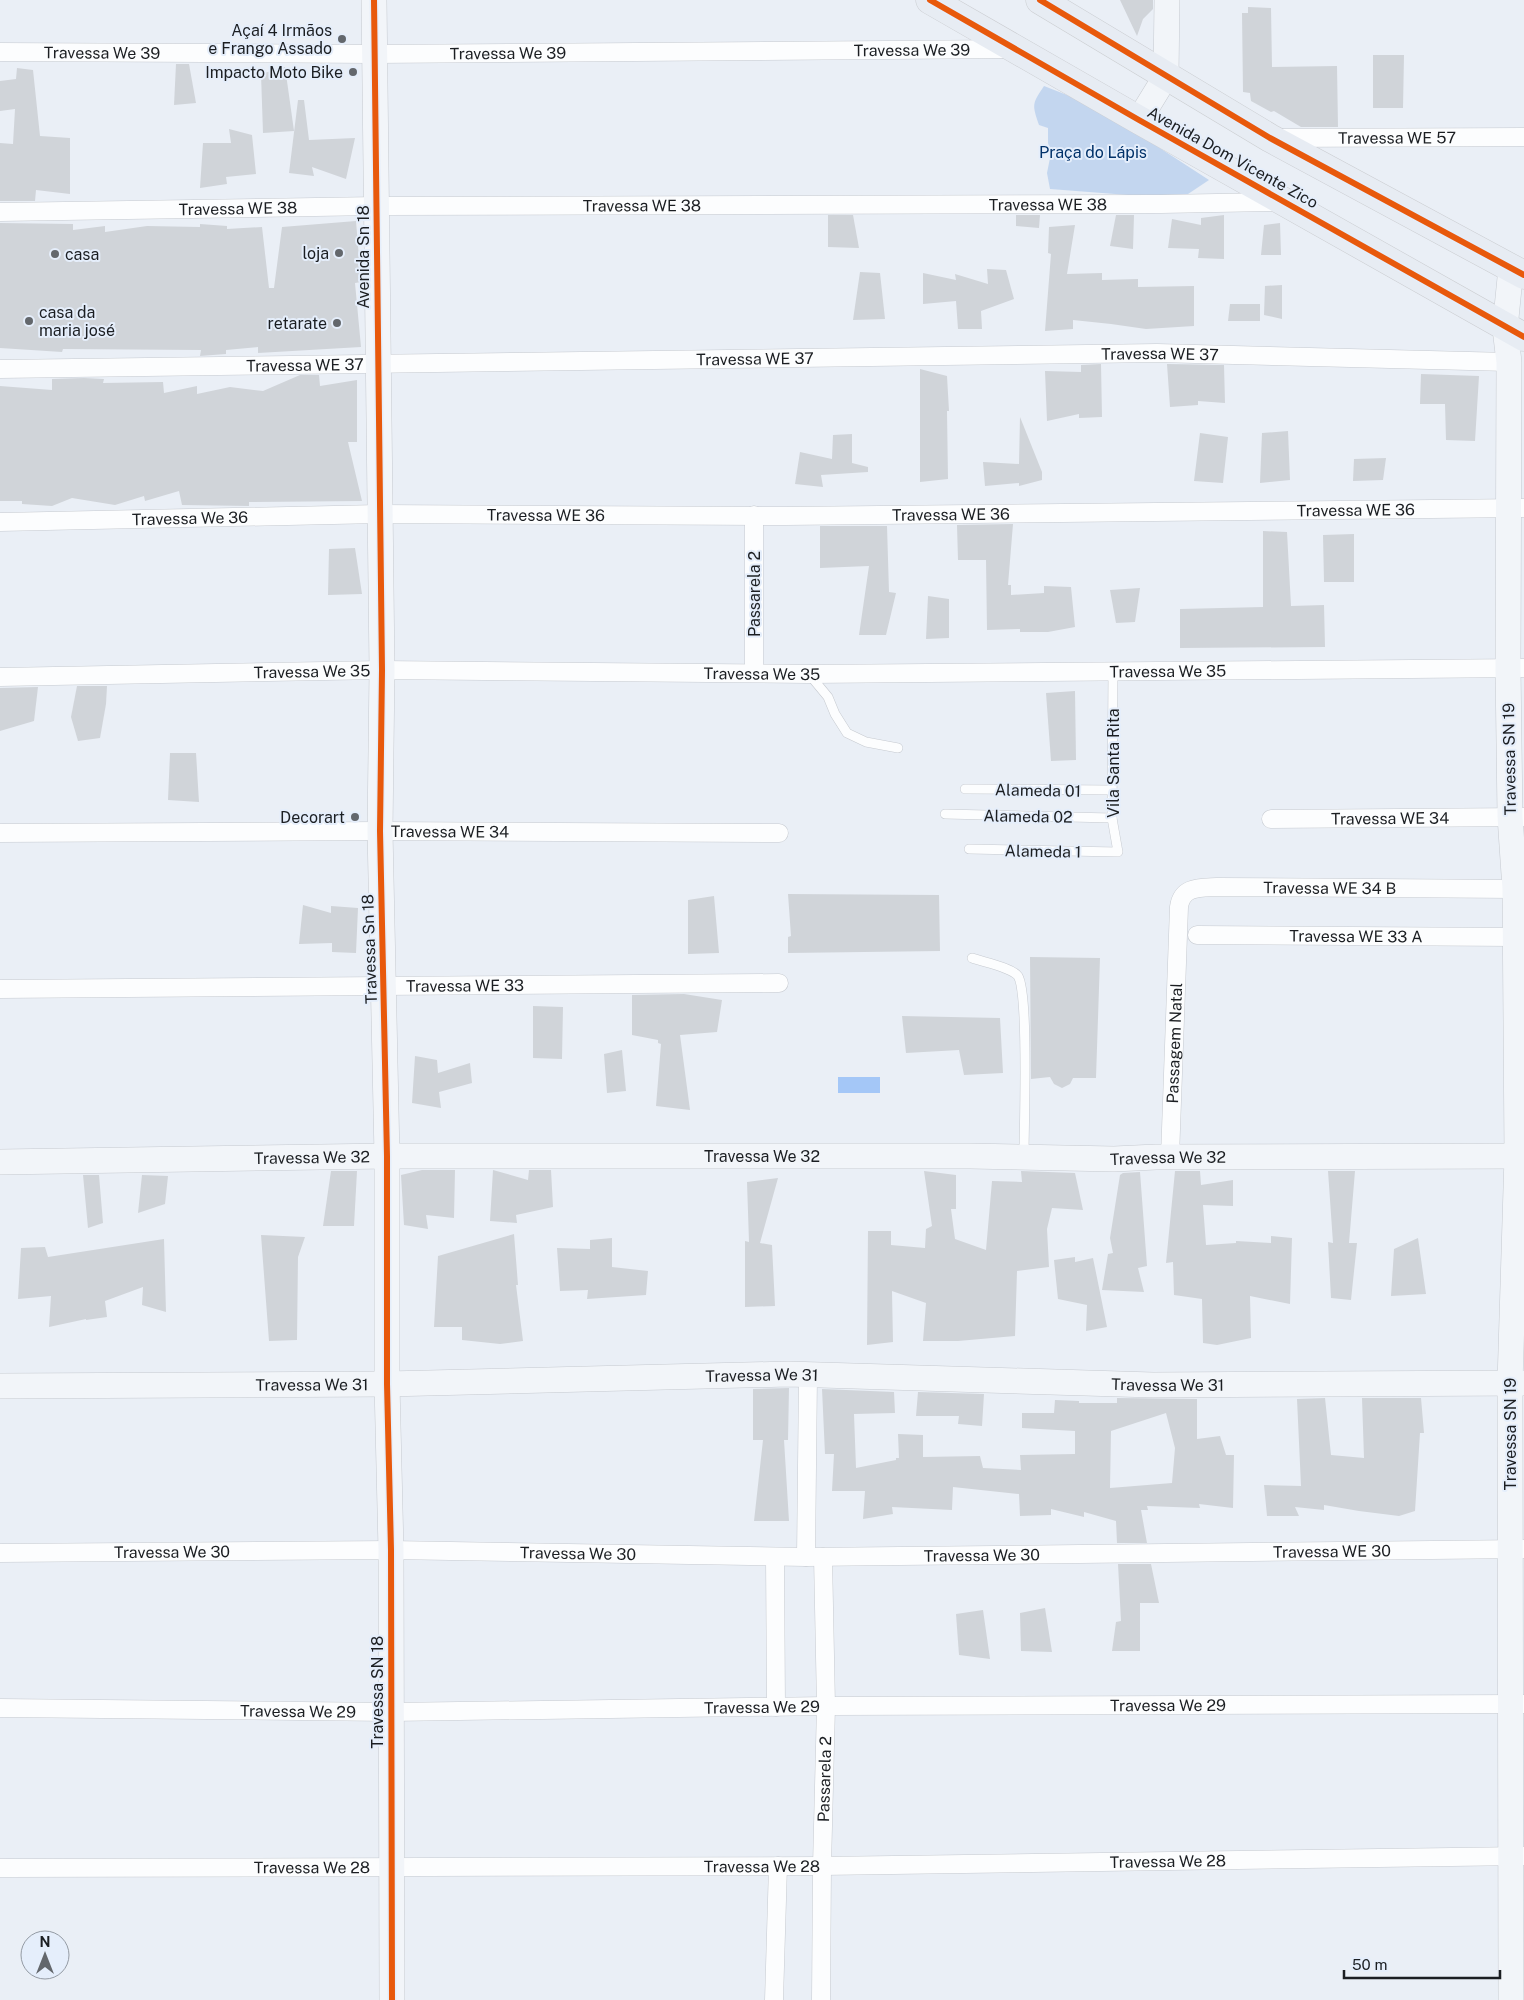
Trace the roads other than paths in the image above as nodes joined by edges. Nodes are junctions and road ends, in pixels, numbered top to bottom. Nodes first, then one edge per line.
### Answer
1 (374, 0) edge
2 (930, 0) edge
3 (1040, 0) edge
4 (1167, 0) edge
5 (1016, 49) junction
6 (0, 52) edge
7 (374, 54) junction
8 (1166, 76) junction
9 (1139, 120) junction
10 (1524, 137) edge
11 (1270, 138) junction
12 (1284, 202) junction
13 (377, 206) junction
14 (0, 212) edge
15 (1518, 272) edge
16 (1515, 333) edge
17 (1509, 362) junction
18 (377, 364) junction
19 (0, 369) edge
20 (1516, 508) edge
21 (379, 514) junction
22 (754, 515) junction
23 (0, 522) edge
24 (1516, 668) edge
25 (382, 670) junction
26 (754, 672) junction
27 (1114, 672) junction
28 (809, 674) junction
29 (0, 677) edge
30 (898, 748) dead end
31 (965, 789) dead end
32 (1111, 790) junction
33 (944, 814) dead end
34 (1517, 817) edge
35 (1112, 818) junction
36 (1270, 819) dead end
37 (380, 831) junction
38 (779, 833) dead end
39 (0, 834) edge
40 (969, 849) dead end
41 (1117, 852) joint
42 (1515, 889) junction
43 (1178, 930) joint
44 (1197, 936) dead end
45 (1515, 937) junction
46 (972, 958) dead end
47 (779, 983) dead end
48 (1520, 984) edge
49 (384, 985) junction
50 (0, 989) edge
51 (387, 1156) junction
52 (1521, 1156) edge
53 (1024, 1157) junction
54 (1170, 1157) junction
55 (0, 1162) edge
56 (808, 1376) junction
57 (1517, 1383) edge
58 (387, 1384) junction
59 (0, 1386) edge
60 (1517, 1549) edge
61 (390, 1550) junction
62 (0, 1553) edge
63 (1154, 1554) joint
64 (775, 1557) junction
65 (815, 1557) junction
66 (1517, 1704) edge
67 (826, 1706) junction
68 (776, 1707) junction
69 (0, 1708) edge
70 (391, 1712) junction
71 (1517, 1856) edge
72 (778, 1866) junction
73 (822, 1866) junction
74 (0, 1868) edge
75 (391, 1868) junction
76 (392, 2000) edge
77 (774, 2000) edge
78 (821, 2000) edge
79 (1511, 2000) edge

1 - 7 street, Avenida Sn 18
2 - 5 main road, Avenida Dom Vicente Zico
3 - 8 main road
4 - 8 street
5 - 7 street, Travessa We 39
5 - 9 main road, Avenida Dom Vicente Zico
6 - 7 street, Travessa We 39
7 - 13 street, Avenida Sn 18
8 - 9 street
8 - 11 main road
9 - 12 main road, Avenida Dom Vicente Zico
10 - 11 street, Travessa WE 57
11 - 15 main road
12 - 13 street, Travessa WE 38
12 - 16 main road, Avenida Dom Vicente Zico
13 - 14 street, Travessa WE 38
13 - 18 street, Avenida Sn 18
15 - 16 street
16 - 17 street, Travessa SN 19
17 - 18 street, Travessa WE 37
17 - 20 street, Travessa SN 19
18 - 19 street, Travessa WE 37
18 - 21 street, Avenida Sn 18
20 - 22 street, Travessa WE 36
20 - 24 street, Travessa SN 19
21 - 22 street, Travessa WE 36
21 - 23 street, Travessa We 36
21 - 25 street, Travessa Sn 18
22 - 26 street, Passarela 2
24 - 27 street, Travessa We 35
24 - 34 street, Travessa SN 19
25 - 26 street, Travessa We 35
25 - 29 street, Travessa We 35
25 - 37 street, Travessa Sn 18
26 - 28 street, Travessa We 35
27 - 28 street, Travessa We 35
27 - 32 lane, Vila Santa Rita
28 - 30 lane
31 - 32 lane, Alameda 01
32 - 35 lane, Vila Santa Rita
33 - 35 lane, Alameda 02
34 - 36 street, Travessa WE 34
34 - 42 street, Travessa SN 19
35 - 41 lane, Vila Santa Rita
37 - 38 street, Travessa WE 34
37 - 39 street, Travessa WE 34
37 - 49 street, Travessa Sn 18
40 - 41 lane, Alameda 1
42 - 43 street, Travessa WE 34 B
42 - 45 street, Travessa SN 19
43 - 54 street, Passagem Natal
44 - 45 street, Travessa WE 33 A
45 - 48 street, Travessa SN 19
46 - 53 lane
47 - 49 street, Travessa WE 33
48 - 52 street, Travessa SN 19
49 - 50 street, Travessa WE 33
49 - 51 street, Travessa Sn 18
51 - 53 street, Travessa We 32
51 - 55 street, Travessa We 32
51 - 58 street, Travessa Sn 18
52 - 54 street, Travessa We 32
52 - 57 street, Travessa SN 19
53 - 54 street, Travessa We 32
56 - 57 street, Travessa We 31
56 - 58 street, Travessa We 31
56 - 65 street, Passarela 2
57 - 60 street, Travessa SN 19
58 - 59 street, Travessa We 31
58 - 61 street, Travessa SN 18
60 - 63 street, Travessa WE 30
60 - 66 street, Travessa SN 19
61 - 62 street, Travessa We 30
61 - 64 street, Travessa We 30
61 - 70 street, Travessa SN 18
63 - 65 street, Travessa We 30
64 - 65 street, Travessa We 30
64 - 68 street
65 - 67 street, Passarela 2
66 - 67 street, Travessa We 29
66 - 71 street, Travessa SN 19
67 - 68 street, Travessa We 29
67 - 73 street, Passarela 2
68 - 70 street, Travessa We 29
69 - 70 street, Travessa We 29
70 - 75 street, Travessa SN 18
71 - 73 street, Travessa We 28
71 - 79 street, Travessa SN 19
72 - 73 street, Travessa We 28
72 - 75 street, Travessa We 28
72 - 77 street
73 - 78 street, Passarela 2
74 - 75 street, Travessa We 28
75 - 76 street, Travessa SN 18

